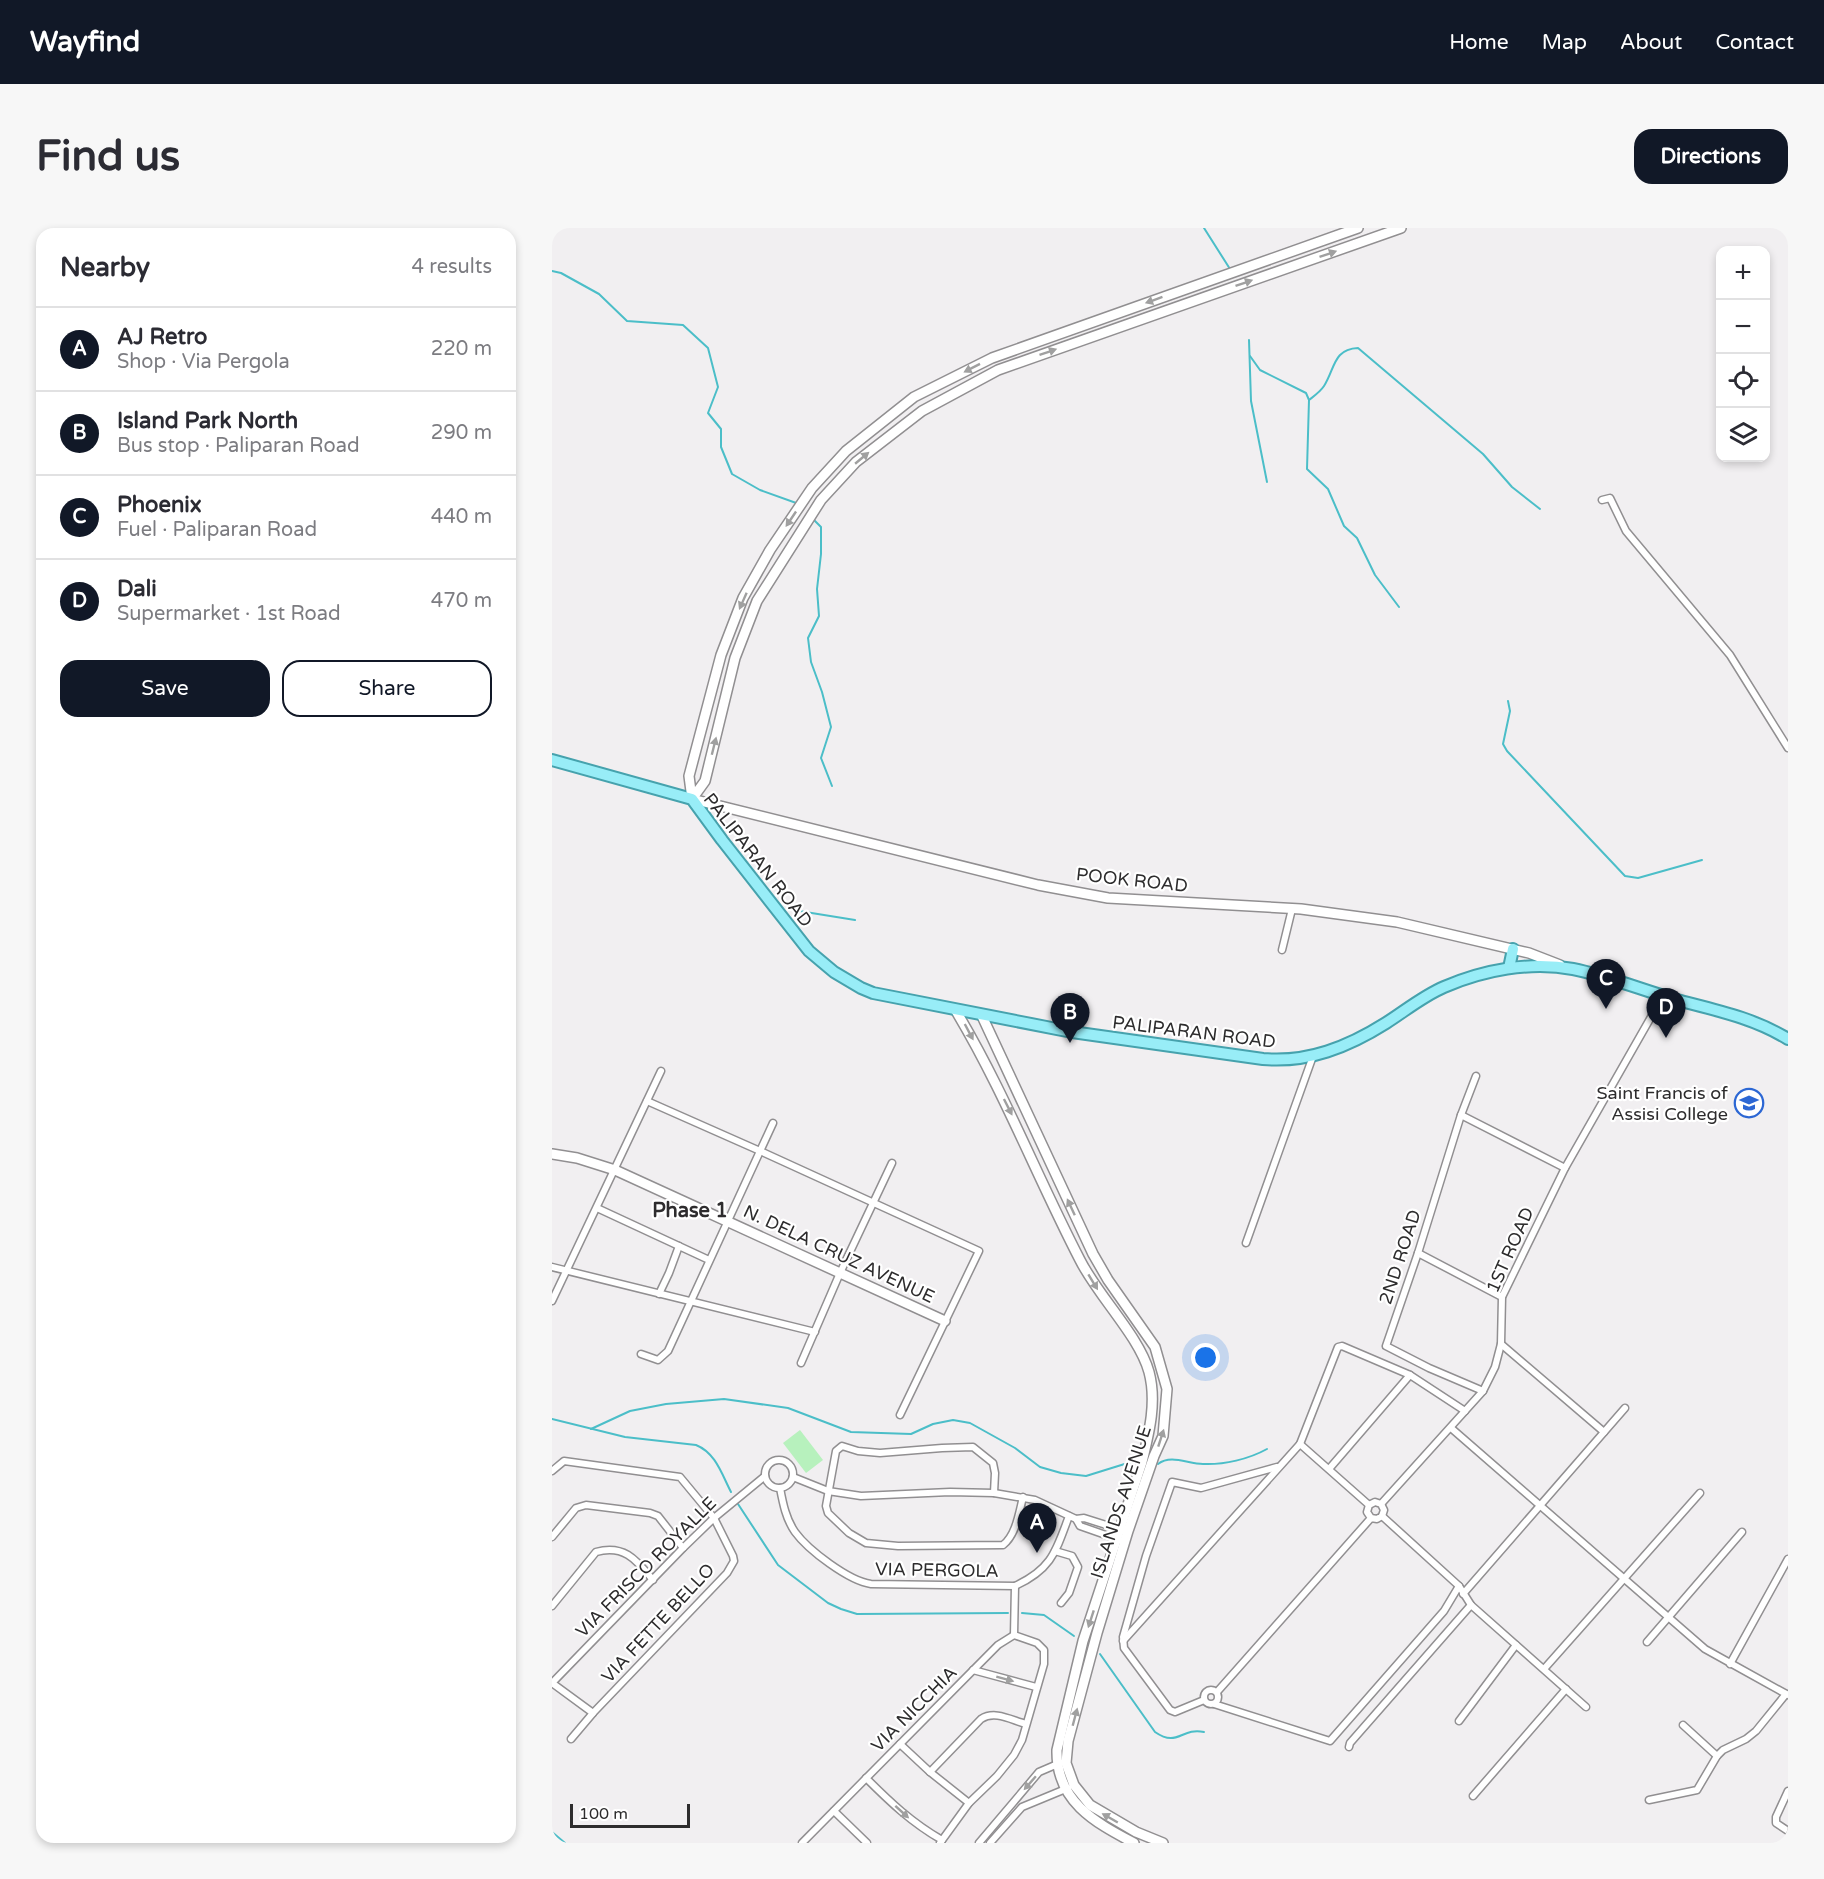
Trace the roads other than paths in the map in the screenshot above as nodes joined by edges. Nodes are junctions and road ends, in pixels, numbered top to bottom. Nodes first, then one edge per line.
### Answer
1 (1358, 228) edge
2 (1401, 228) edge
3 (1602, 500) dead end
4 (722, 656) junction
5 (735, 658) junction
6 (1788, 748) edge
7 (552, 760) edge
8 (692, 799) junction
9 (1292, 909) junction
10 (1513, 949) junction
11 (1282, 950) dead end
12 (1509, 968) junction
13 (1571, 969) junction
14 (1663, 996) junction
15 (956, 1011) junction
16 (982, 1016) junction
17 (1787, 1035) edge
18 (1313, 1056) junction
19 (661, 1071) dead end
20 (1476, 1076) dead end
21 (647, 1101) junction
22 (1461, 1115) junction
23 (773, 1123) dead end
24 (760, 1150) junction
25 (552, 1154) edge
26 (892, 1163) dead end
27 (1565, 1168) junction
28 (615, 1170) junction
29 (873, 1201) junction
30 (597, 1208) junction
31 (729, 1221) junction
32 (1246, 1243) dead end
33 (679, 1245) junction
34 (1418, 1253) junction
35 (709, 1260) junction
36 (552, 1267) edge
37 (565, 1270) junction
38 (840, 1273) junction
39 (659, 1294) junction
40 (1502, 1297) junction
41 (552, 1301) edge
42 (690, 1302) junction
43 (945, 1321) junction
44 (815, 1332) junction
45 (1501, 1344) junction
46 (641, 1354) dead end
47 (801, 1363) dead end
48 (1410, 1375) junction
49 (1483, 1391) junction
50 (1625, 1408) dead end
51 (1465, 1411) junction
52 (900, 1415) dead end
53 (1451, 1428) junction
54 (1604, 1432) junction
55 (1300, 1444) junction
56 (1279, 1467) junction
57 (1329, 1469) junction
58 (552, 1471) edge
59 (765, 1476) junction
60 (794, 1477) junction
61 (780, 1488) junction
62 (828, 1491) junction
63 (994, 1493) junction
64 (1700, 1493) dead end
65 (1023, 1497) junction
66 (1381, 1504) junction
67 (1369, 1505) junction
68 (1541, 1505) junction
69 (1069, 1515) junction
70 (1382, 1516) junction
71 (714, 1518) junction
72 (1371, 1518) junction
73 (1076, 1519) junction
74 (1124, 1530) junction
75 (1742, 1532) dead end
76 (552, 1537) edge
77 (1121, 1540) junction
78 (683, 1548) junction
79 (1055, 1551) junction
80 (1788, 1559) edge
81 (1624, 1579) junction
82 (653, 1580) junction
83 (1015, 1586) junction
84 (1459, 1586) junction
85 (1463, 1594) junction
86 (1061, 1603) dead end
87 (1471, 1605) junction
88 (552, 1606) edge
89 (1668, 1617) junction
90 (1014, 1635) junction
91 (1123, 1641) junction
92 (1647, 1642) dead end
93 (1516, 1645) junction
94 (1730, 1664) junction
95 (1544, 1669) junction
96 (973, 1671) junction
97 (552, 1683) edge
98 (1036, 1687) junction
99 (1566, 1689) junction
100 (1217, 1692) junction
101 (1787, 1695) edge
102 (1204, 1700) junction
103 (1214, 1704) junction
104 (1586, 1707) dead end
105 (593, 1713) junction
106 (1459, 1721) dead end
107 (1026, 1724) junction
108 (1683, 1725) dead end
109 (571, 1739) dead end
110 (900, 1744) junction
111 (1349, 1747) dead end
112 (1717, 1756) junction
113 (1061, 1763) junction
114 (930, 1772) junction
115 (866, 1778) junction
116 (1070, 1787) junction
117 (1788, 1791) edge
118 (1473, 1796) dead end
119 (1015, 1800) junction
120 (1649, 1800) dead end
121 (969, 1803) junction
122 (1022, 1807) junction
123 (834, 1811) junction
124 (1788, 1831) edge
125 (865, 1842) edge
126 (941, 1842) edge
127 (802, 1843) edge
128 (979, 1843) edge
129 (990, 1843) edge
130 (1134, 1843) edge
131 (1163, 1843) edge

1 -> 4 street
5 -> 2 street
3 - 6 street
4 - 5 street
4 - 8 street
8 -> 5 street
7 - 8 main road, PALIPARAN ROAD
8 - 9 street, POOK ROAD
8 - 15 main road, PALIPARAN ROAD
9 - 10 street, POOK ROAD
9 - 11 street
10 - 12 main road
10 - 13 street, POOK ROAD
12 - 13 main road, PALIPARAN ROAD
12 - 18 main road, PALIPARAN ROAD
13 - 14 main road, PALIPARAN ROAD
14 - 17 main road, PALIPARAN ROAD
14 - 27 street, 1ST ROAD
15 - 16 main road, PALIPARAN ROAD
15 -> 74 street, ISLANDS AVENUE
16 - 18 main road, PALIPARAN ROAD
74 -> 16 street, ISLANDS AVENUE
18 - 32 street
19 - 21 street
20 - 22 street, 2ND ROAD
21 - 24 street
21 - 28 street
22 - 27 street
22 - 34 street, 2ND ROAD
23 - 24 street
24 - 29 street
24 - 31 street
25 - 28 street, N. DELA CRUZ AVENUE
26 - 29 street
27 - 40 street, 1ST ROAD
28 - 30 street
28 - 31 street, N. DELA CRUZ AVENUE
29 - 38 street
29 - 43 street
30 - 33 street
30 - 37 street
31 - 35 street
31 - 38 street, N. DELA CRUZ AVENUE
33 - 35 street
33 - 39 street
34 - 40 street
34 - 49 street, 2ND ROAD
35 - 42 street
36 - 37 street
37 - 39 street
37 - 41 street
38 - 43 street, N. DELA CRUZ AVENUE
38 - 44 street
39 - 42 street
40 - 45 street, 1ST ROAD
42 - 44 street
42 - 46 street
43 - 52 street
44 - 47 street
45 - 49 street, 1ST ROAD
45 - 54 street
48 - 51 street
48 - 55 street
48 - 57 street
49 - 51 street, 1ST ROAD
50 - 54 street
51 - 53 street, 1ST ROAD
53 - 66 street, 1ST ROAD
53 - 68 street
54 - 68 street
55 - 56 street
55 - 57 street
56 - 91 street
56 - 91 street
57 - 67 street
58 - 71 street, VIA FETTE BELLO
59 - 60 street
59 - 61 street
59 - 71 street, VIA FRISCO ROYALLE
60 - 61 street
60 - 62 street
61 - 83 street, VIA PERGOLA
62 - 63 street
62 - 63 street
62 - 65 street
63 - 65 street
64 - 81 street
65 - 69 street
66 - 67 street
66 - 70 street
67 - 72 street
68 - 81 street
68 - 85 street
69 - 73 street
69 - 79 street, VIA PERGOLA
70 - 72 street
70 - 84 street
71 - 78 street, VIA FRISCO ROYALLE
71 - 105 street, VIA FETTE BELLO
72 - 100 street
73 - 74 street
73 - 77 street
74 - 77 street, ISLANDS AVENUE
75 - 89 street
76 - 78 street
77 - 113 street, ISLANDS AVENUE
78 - 82 street, VIA FRISCO ROYALLE
79 - 83 street, VIA PERGOLA
79 - 86 street
80 - 94 street
81 - 89 street
81 - 95 street
82 - 88 street
82 - 97 street, VIA FRISCO ROYALLE
83 - 90 street
84 - 85 street
84 - 103 street
85 - 87 street
87 - 93 street
87 - 111 street
89 - 92 street
89 - 94 street
90 - 96 street, VIA NICCHIA
90 - 98 street
91 - 102 street
93 - 95 street
93 - 106 street
94 - 101 street
95 - 99 street
96 -> 98 street
96 - 110 street, VIA NICCHIA
97 - 105 street
98 - 107 street
99 - 104 street
99 - 118 street
100 - 102 street
100 - 103 street
101 - 112 street
102 - 103 street
105 - 109 street, VIA FETTE BELLO
107 - 114 street
107 - 121 street
108 - 112 street
110 - 114 street
110 - 115 street, VIA NICCHIA
112 - 120 street
113 - 116 street, ISLANDS AVENUE
113 -> 119 street
114 - 121 street
115 - 123 street, VIA NICCHIA
115 -> 126 street
116 - 122 street
116 - 130 street, ISLANDS AVENUE
131 -> 116 street, ISLANDS AVENUE
117 - 124 street
119 - 122 street
119 - 128 street
121 - 126 street
122 - 129 street
123 - 125 street
123 - 127 street, VIA NICCHIA

